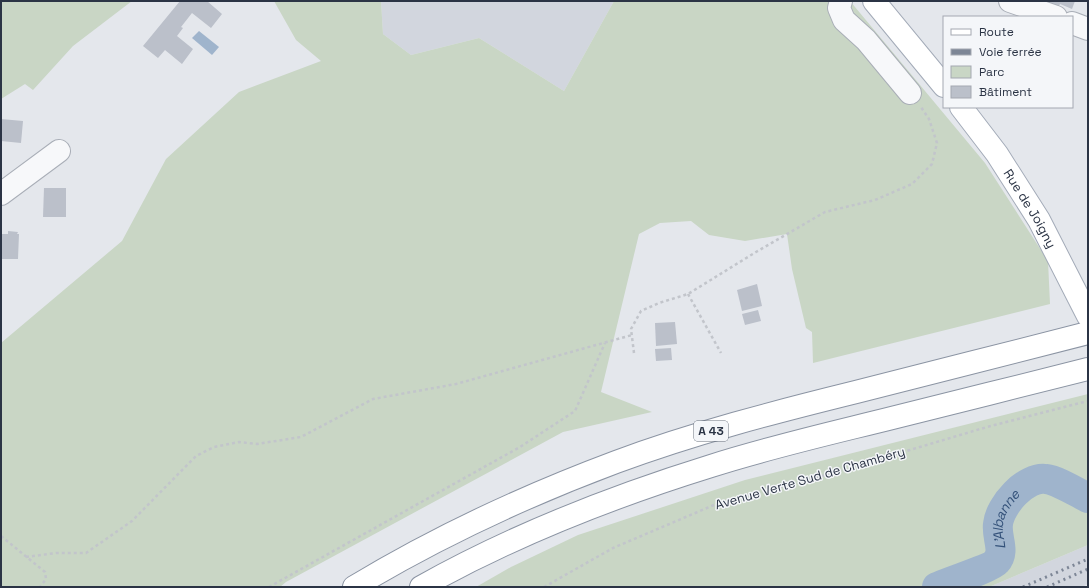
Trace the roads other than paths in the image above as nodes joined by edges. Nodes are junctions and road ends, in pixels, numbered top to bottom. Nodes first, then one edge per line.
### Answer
1 (841, 1) edge
2 (874, 1) edge
3 (1010, 1) edge
4 (1053, 16) edge
5 (1073, 22) edge
6 (1088, 29) edge
7 (943, 85) edge
8 (910, 92) road end
9 (962, 108) edge
10 (59, 151) dead end
11 (1, 194) edge
12 (1088, 316) edge
13 (1088, 333) edge
14 (1088, 369) edge
15 (354, 587) edge
16 (420, 587) edge

1 - 8 street
2 - 7 main road
3 - 4 street
5 - 6 street
9 - 12 main road, Rue de Joigny
10 - 11 street
13 - 15 main road, A 43
14 - 16 main road, A 43

